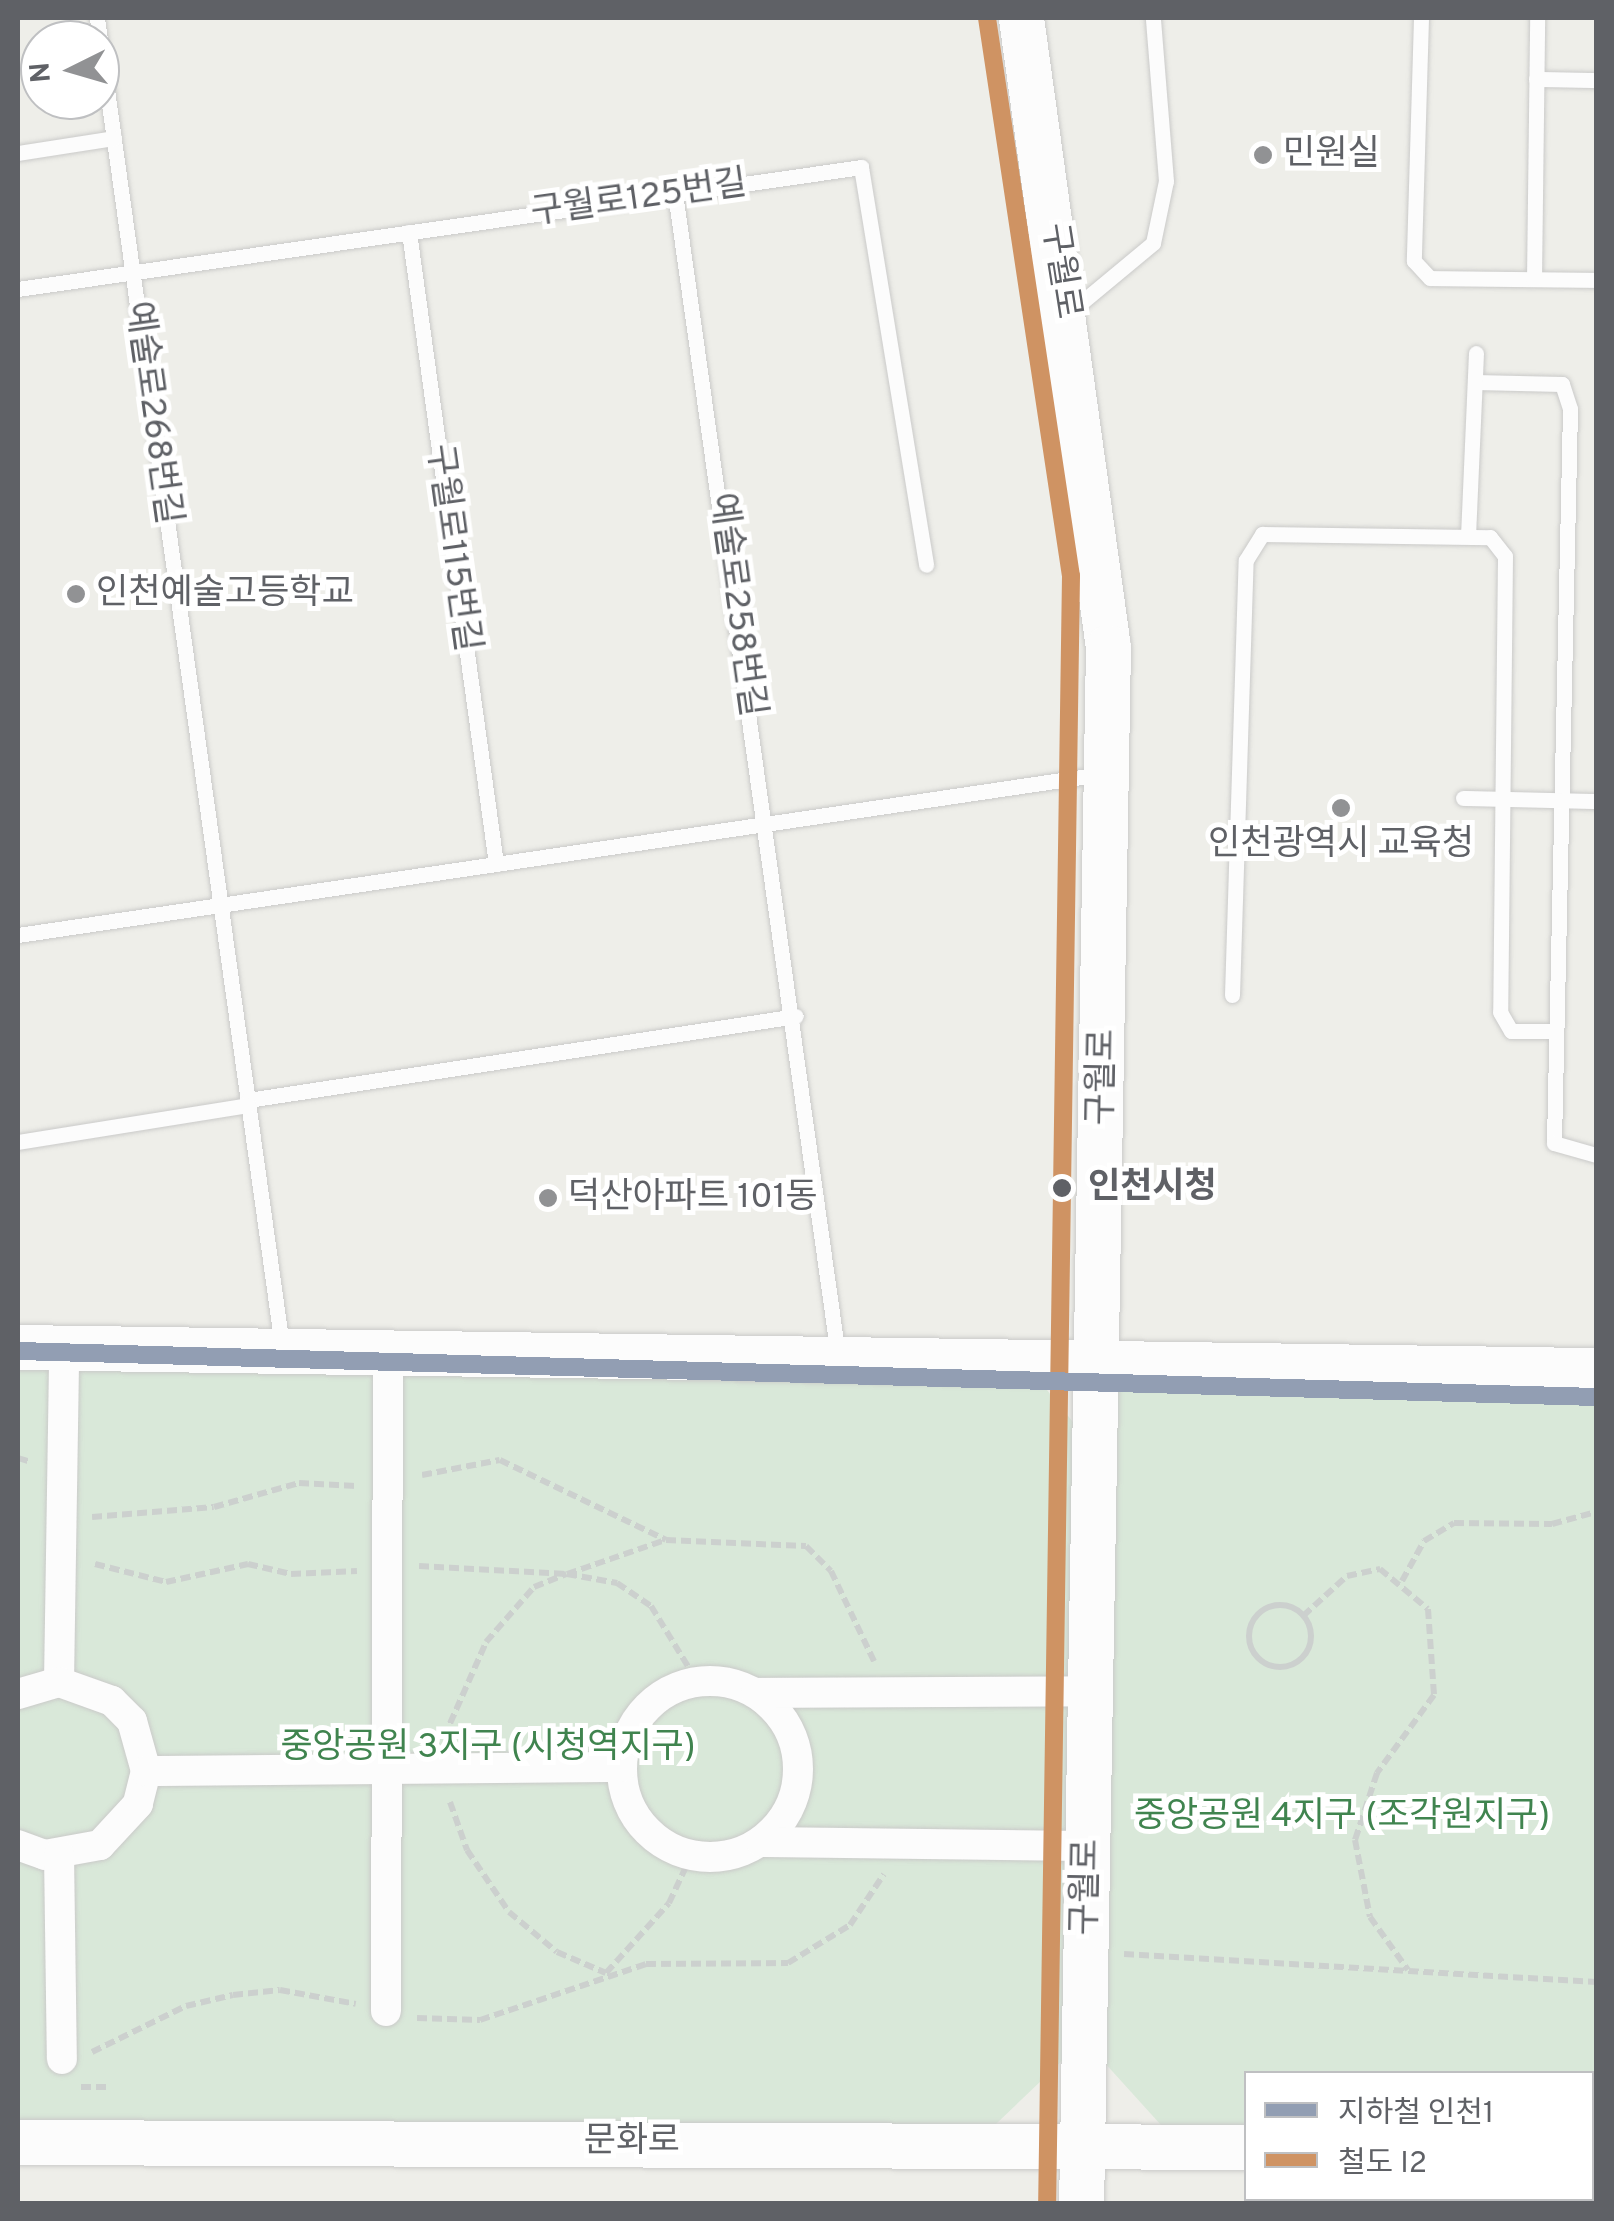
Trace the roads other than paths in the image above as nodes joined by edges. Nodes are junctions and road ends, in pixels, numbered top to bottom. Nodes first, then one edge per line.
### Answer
1 (97, 18) edge
2 (1022, 18) edge
3 (1153, 18) edge
4 (1421, 18) edge
5 (1538, 18) edge
6 (1536, 79) junction
7 (1596, 80) edge
8 (114, 138) junction
9 (18, 152) edge
10 (676, 193) junction
11 (409, 232) junction
12 (132, 272) junction
13 (1534, 279) junction
14 (1596, 280) edge
15 (18, 289) edge
16 (1067, 315) junction
17 (1476, 353) dead end
18 (1475, 382) junction
19 (1468, 536) junction
20 (926, 564) dead end
21 (1110, 773) junction
22 (1464, 798) dead end
23 (1501, 799) junction
24 (1559, 800) junction
25 (1596, 801) edge
26 (768, 823) junction
27 (496, 864) junction
28 (220, 904) junction
29 (18, 934) edge
30 (1232, 996) dead end
31 (796, 1016) junction
32 (1556, 1031) junction
33 (248, 1103) junction
34 (18, 1142) edge
35 (1596, 1155) edge
36 (18, 1347) edge
37 (64, 1348) junction
38 (283, 1350) junction
39 (388, 1351) junction
40 (838, 1356) junction
41 (1096, 1359) junction
42 (1596, 1370) edge
43 (59, 1682) junction
44 (1090, 1691) junction
45 (756, 1693) junction
46 (18, 1694) edge
47 (622, 1767) junction
48 (385, 1768) junction
49 (146, 1771) junction
50 (761, 1842) junction
51 (18, 1845) edge
52 (1088, 1846) junction
53 (59, 1854) junction
54 (386, 2011) road end
55 (62, 2059) road end
56 (18, 2142) edge
57 (1082, 2145) junction
58 (1244, 2147) edge
59 (1081, 2204) edge

1 - 8 lane, 예술로268번길
2 - 16 main road, 구월로
3 - 16 lane
4 - 13 lane
5 - 6 lane
6 - 7 lane
6 - 13 lane
8 - 9 lane
8 - 12 lane, 예술로268번길
10 - 11 lane, 구월로125번길
10 - 20 lane, 구월로125번길
10 - 26 lane, 예술로258번길
11 - 12 lane, 구월로125번길
11 - 27 lane, 구월로115번길
12 - 15 lane, 구월로125번길
12 - 28 lane, 예술로268번길
13 - 14 lane
16 - 21 main road, 구월로
17 - 18 lane
18 - 19 lane
18 - 24 lane
19 - 23 lane
19 - 30 lane
21 - 26 lane
21 - 41 main road, 구월로
22 - 23 lane
23 - 24 lane
23 - 32 lane
24 - 25 lane
24 - 32 lane
26 - 27 lane
26 - 31 lane, 예술로258번길
27 - 28 lane
28 - 29 lane
28 - 33 lane, 예술로268번길
31 - 33 lane
31 - 40 lane, 예술로258번길
32 - 35 lane
33 - 34 lane
33 - 38 lane, 예술로268번길
36 - 37 main road
37 - 38 main road
37 - 43 street
38 - 39 main road
39 - 40 main road
39 - 48 street
40 - 41 main road
41 - 42 main road
41 - 44 main road, 구월로
43 - 46 street
43 - 49 street
44 - 45 street
44 - 52 main road, 구월로
45 - 47 street
45 - 50 street
47 - 48 street
47 - 50 street
48 - 49 street
48 - 54 street
49 - 53 street
50 - 52 street
51 - 53 street
52 - 57 main road, 구월로
53 - 55 street
56 - 57 main road, 문화로
57 - 58 main road, 문화로
57 - 59 main road, 구월로

